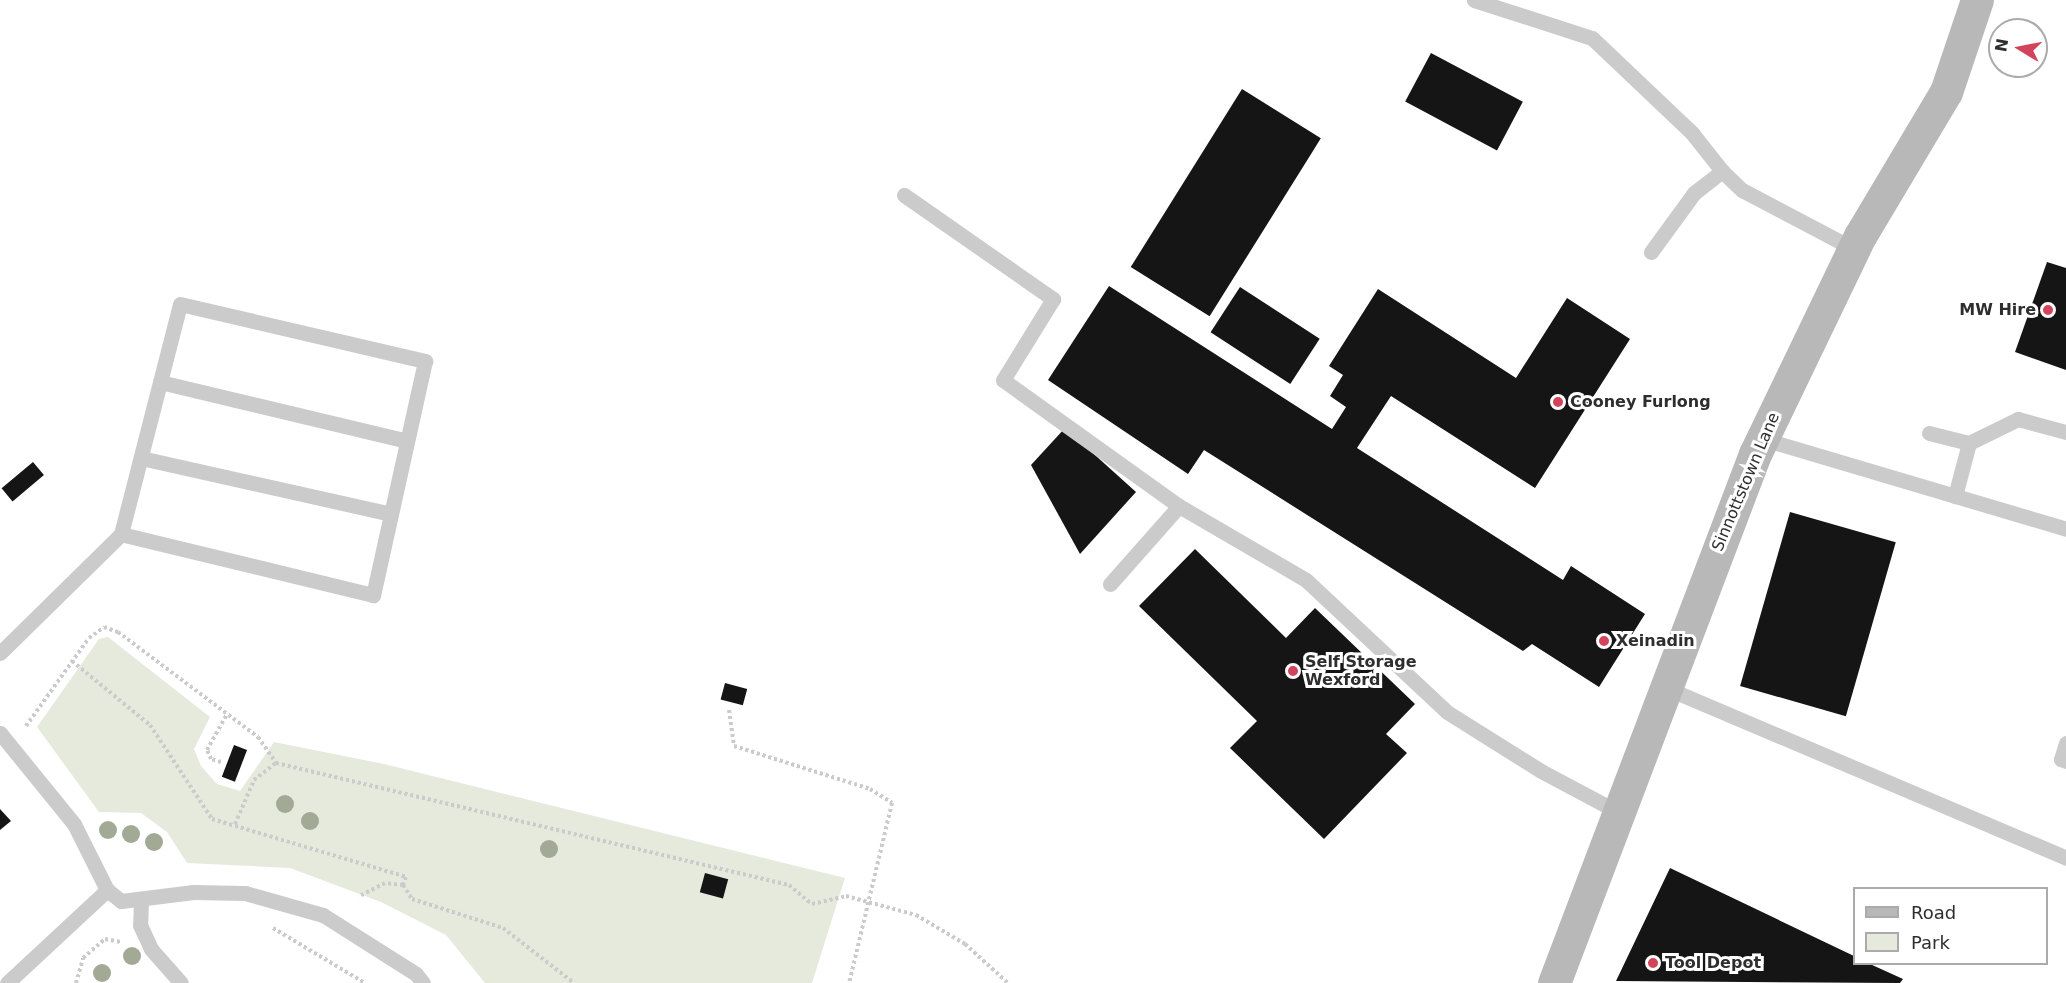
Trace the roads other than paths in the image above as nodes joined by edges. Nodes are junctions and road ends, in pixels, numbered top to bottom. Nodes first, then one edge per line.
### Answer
1 (1474, 0) edge
2 (1977, 0) edge
3 (1722, 171) junction
4 (904, 195) dead end
5 (1854, 249) junction
6 (1651, 252) dead end
7 (160, 382) junction
8 (2066, 432) edge
9 (1929, 433) dead end
10 (1763, 439) junction
11 (407, 441) junction
12 (1969, 443) junction
13 (141, 458) junction
14 (1955, 496) junction
15 (1179, 506) junction
16 (391, 514) junction
17 (2066, 529) edge
18 (121, 534) junction
19 (1110, 584) dead end
20 (0, 653) edge
21 (1664, 687) junction
22 (0, 733) edge
23 (2066, 742) edge
24 (2066, 760) edge
25 (1618, 812) junction
26 (2066, 858) edge
27 (107, 890) junction
28 (141, 901) junction
29 (7, 983) edge
30 (182, 983) edge
31 (423, 983) edge
32 (1554, 983) edge

1 - 3 lane
2 - 5 street, Sinnottstown Lane
3 - 5 lane
3 - 6 lane
4 - 15 lane
5 - 10 street, Sinnottstown Lane
7 - 11 lane
7 - 11 lane
7 - 13 lane
8 - 12 lane
9 - 12 lane
10 - 14 lane
10 - 21 street, Sinnottstown Lane
11 - 16 lane
12 - 14 lane
13 - 16 lane
13 - 18 lane
14 - 17 lane
15 - 19 lane
15 - 25 lane
16 - 18 lane
18 - 20 lane
21 - 25 street, Sinnottstown Lane
21 - 26 lane
22 - 27 lane
23 - 24 lane
25 - 32 street, Sinnottstown Lane
27 - 28 lane
27 - 29 lane
28 - 30 lane
28 - 31 lane

